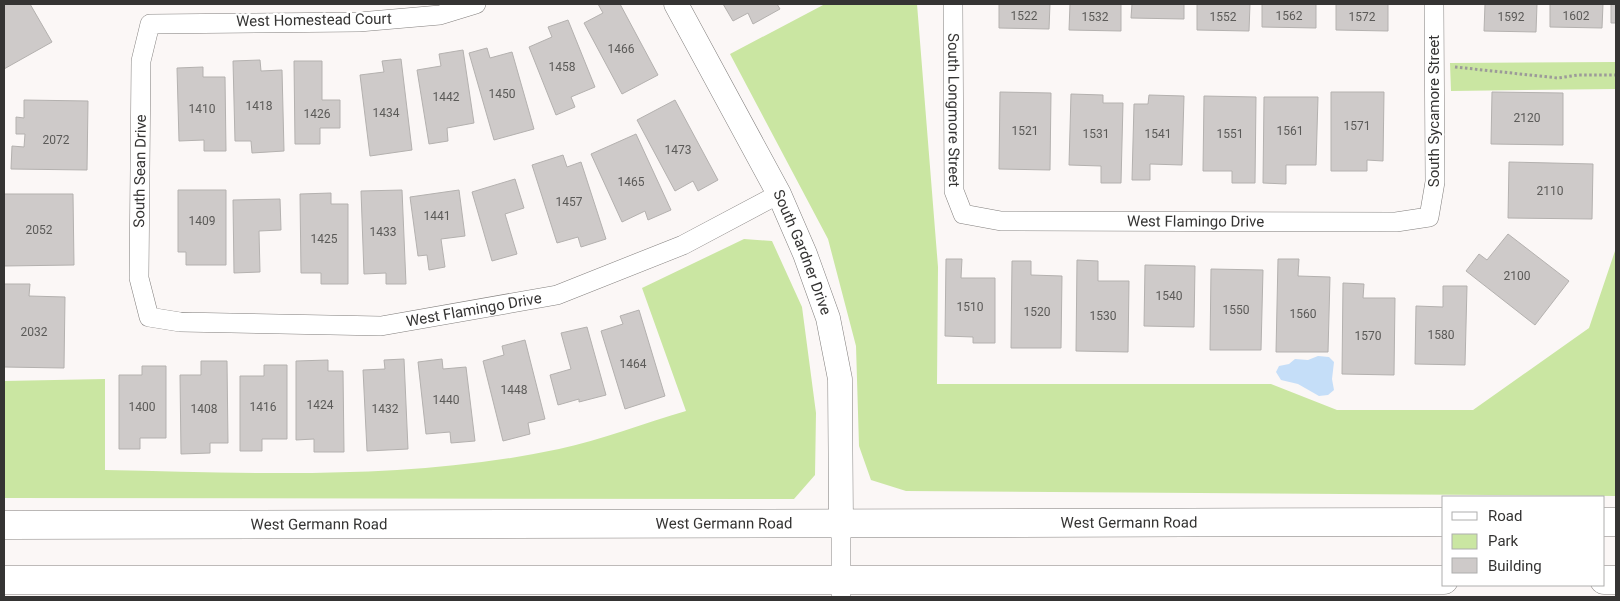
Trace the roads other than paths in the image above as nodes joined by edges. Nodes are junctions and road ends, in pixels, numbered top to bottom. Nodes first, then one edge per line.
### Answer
1 (476, 4) edge
2 (676, 4) edge
3 (953, 4) edge
4 (1434, 4) edge
5 (150, 24) joint
6 (779, 194) junction
7 (963, 214) joint
8 (1430, 217) joint
9 (149, 316) joint
10 (1442, 522) edge
11 (841, 524) junction
12 (4, 525) edge
13 (4, 580) edge
14 (1442, 580) edge
15 (841, 588) edge

1 - 5 street, West Homestead Court
2 - 6 street, South Gardner Drive
3 - 7 street, South Longmore Street
4 - 8 street, South Sycamore Street
5 - 9 street, South Sean Drive
6 - 9 street, West Flamingo Drive
6 - 11 street, South Gardner Drive
7 - 8 street, West Flamingo Drive
10 - 11 main road, West Germann Road
11 - 12 main road, West Germann Road
11 - 15 street
13 - 15 main road
14 - 15 main road

